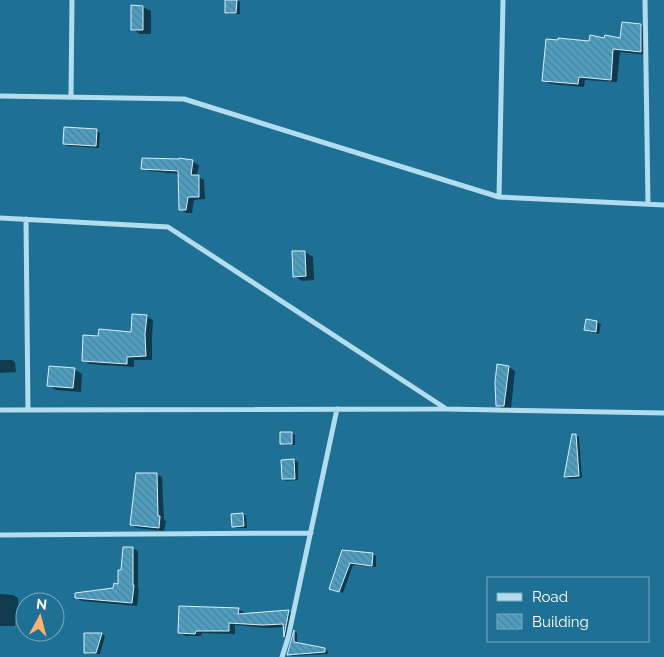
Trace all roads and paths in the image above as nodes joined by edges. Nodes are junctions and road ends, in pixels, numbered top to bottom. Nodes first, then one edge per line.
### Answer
1 (72, 0) edge
2 (503, 0) edge
3 (645, 0) edge
4 (0, 96) edge
5 (71, 97) junction
6 (499, 197) junction
7 (648, 204) junction
8 (664, 205) edge
9 (0, 218) edge
10 (26, 219) junction
11 (338, 409) junction
12 (446, 409) junction
13 (0, 410) edge
14 (28, 410) junction
15 (664, 413) edge
16 (311, 533) junction
17 (0, 535) edge
18 (282, 657) edge

1 - 5 street
2 - 6 street
3 - 7 street
4 - 5 street
5 - 6 street
6 - 7 street
7 - 8 street
9 - 10 street
10 - 12 street
10 - 14 street
11 - 12 street
11 - 14 street
11 - 16 street
12 - 15 street
13 - 14 street
16 - 17 street
16 - 18 street

